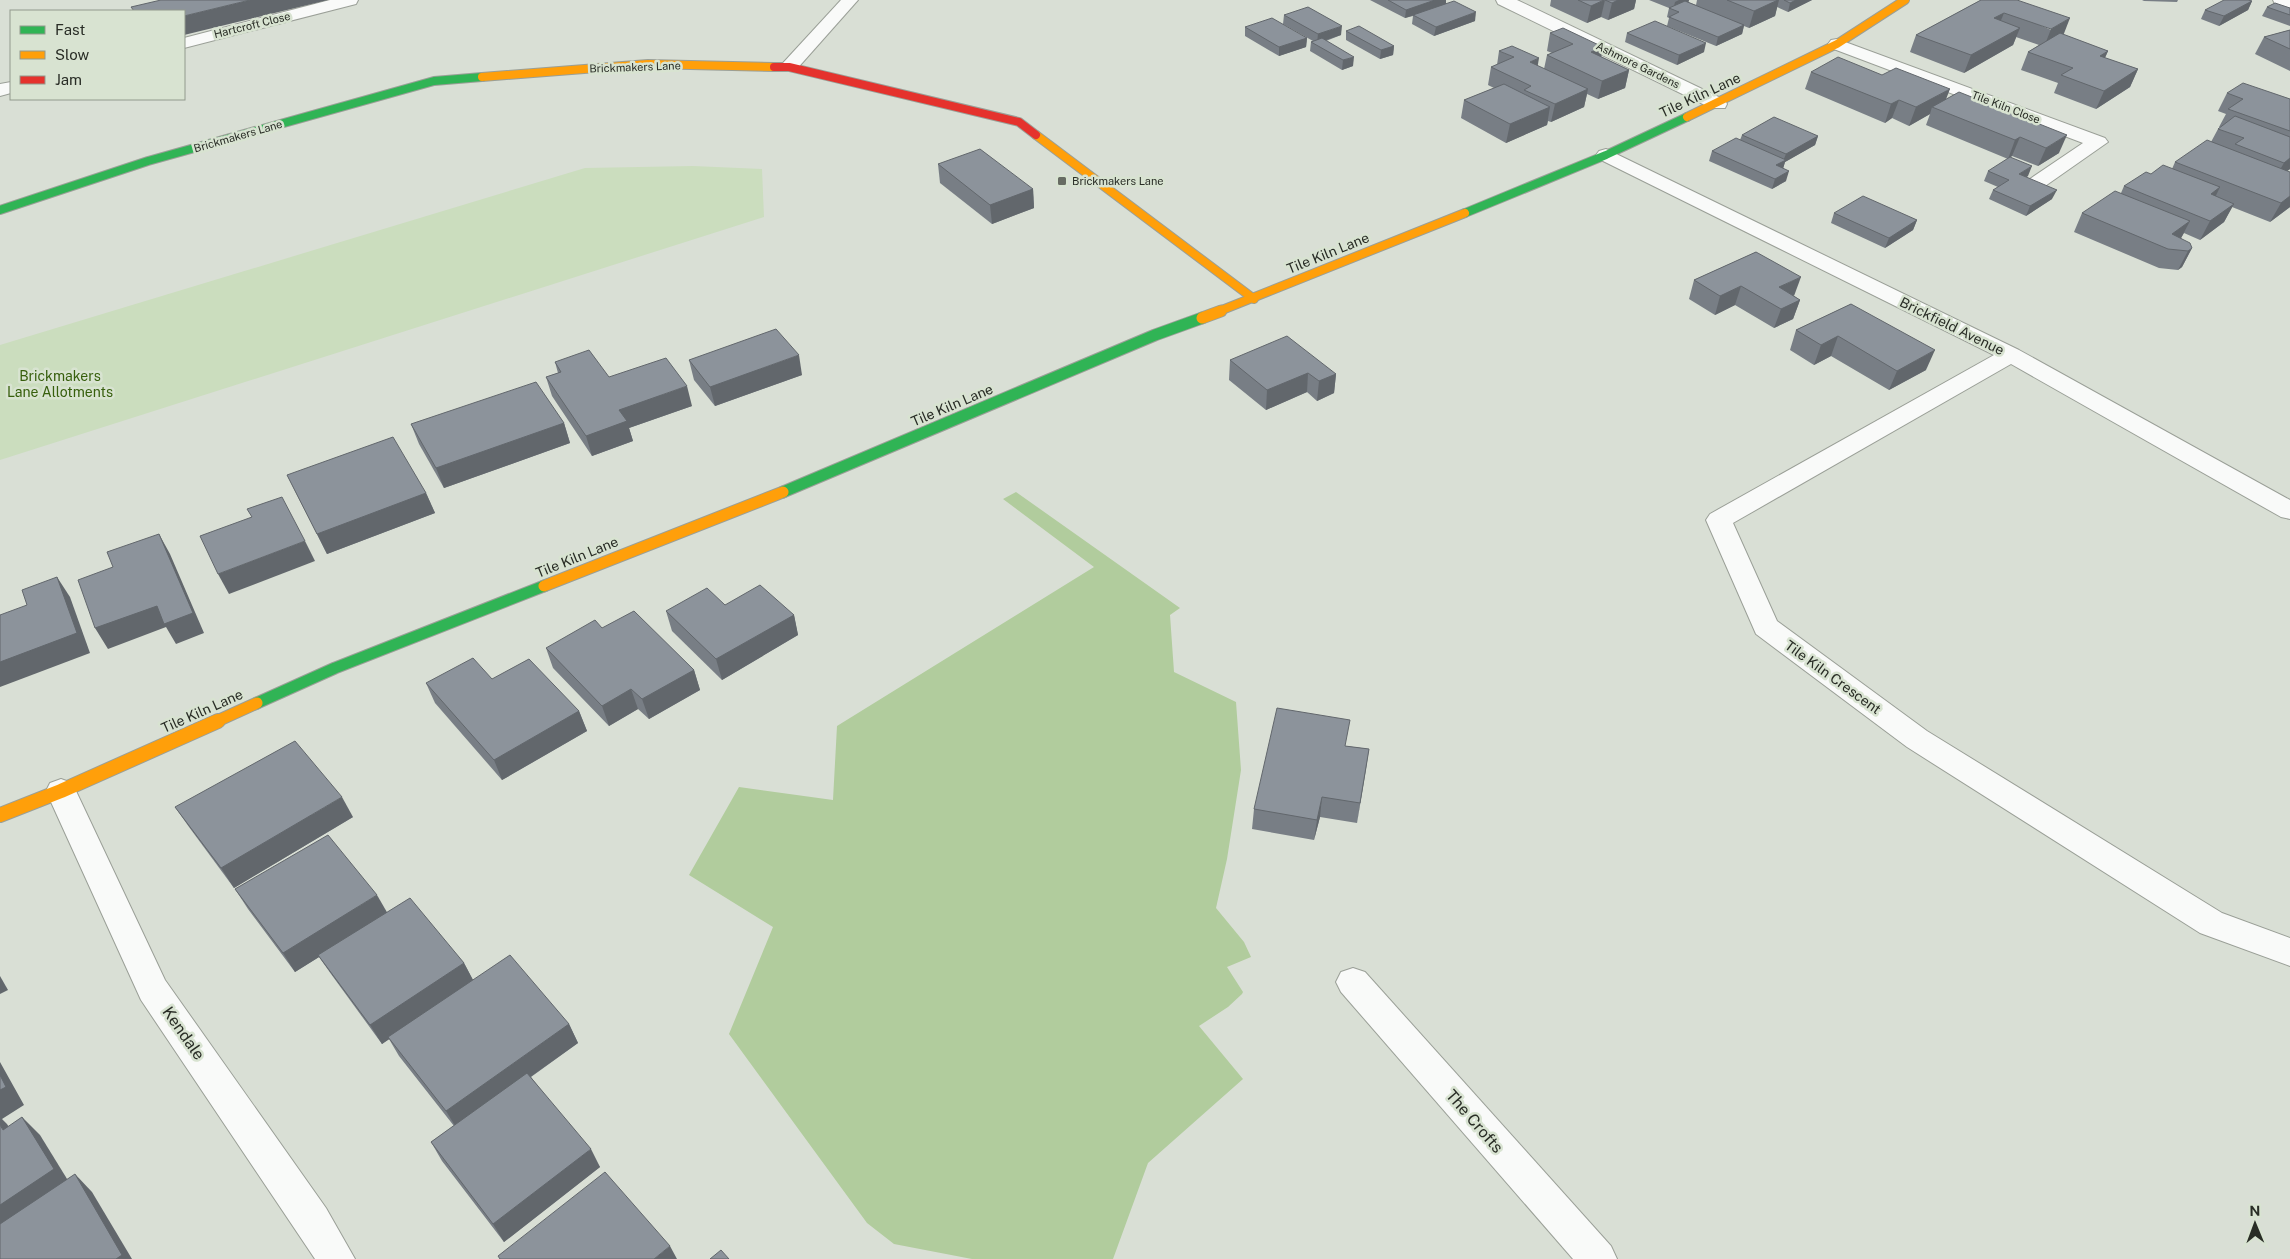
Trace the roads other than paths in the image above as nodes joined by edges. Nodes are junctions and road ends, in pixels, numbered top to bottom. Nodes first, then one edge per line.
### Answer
1 (350, 0) edge
2 (850, 0) edge
3 (1504, 0) edge
4 (1905, 0) edge
5 (2281, 0) edge
6 (2290, 3) edge
7 (185, 43) edge
8 (1837, 44) junction
9 (789, 67) junction
10 (1718, 104) junction
11 (1606, 155) junction
12 (2031, 187) edge
13 (0, 210) edge
14 (1254, 300) junction
15 (2011, 355) junction
16 (2290, 511) edge
17 (61, 791) junction
18 (0, 815) edge
19 (2290, 952) edge
20 (1353, 982) dead end
21 (336, 1259) edge
22 (1598, 1259) edge

1 - 7 street, Hartcroft Close
2 - 9 street
3 - 10 street, Ashmore Gardens
4 - 8 street, Tile Kiln Lane
5 - 6 street
8 - 10 street, Tile Kiln Lane
8 - 12 street, Tile Kiln Close
9 - 13 street, Brickmakers Lane
9 - 14 street, Brickmakers Lane
10 - 11 street, Tile Kiln Lane
11 - 14 street, Tile Kiln Lane
11 - 15 street, Brickfield Avenue
14 - 17 street, Tile Kiln Lane
15 - 16 street, Brickfield Avenue
15 - 19 street, Tile Kiln Crescent
17 - 18 street, Tile Kiln Lane
17 - 21 street, Kendale
20 - 22 street, The Crofts

